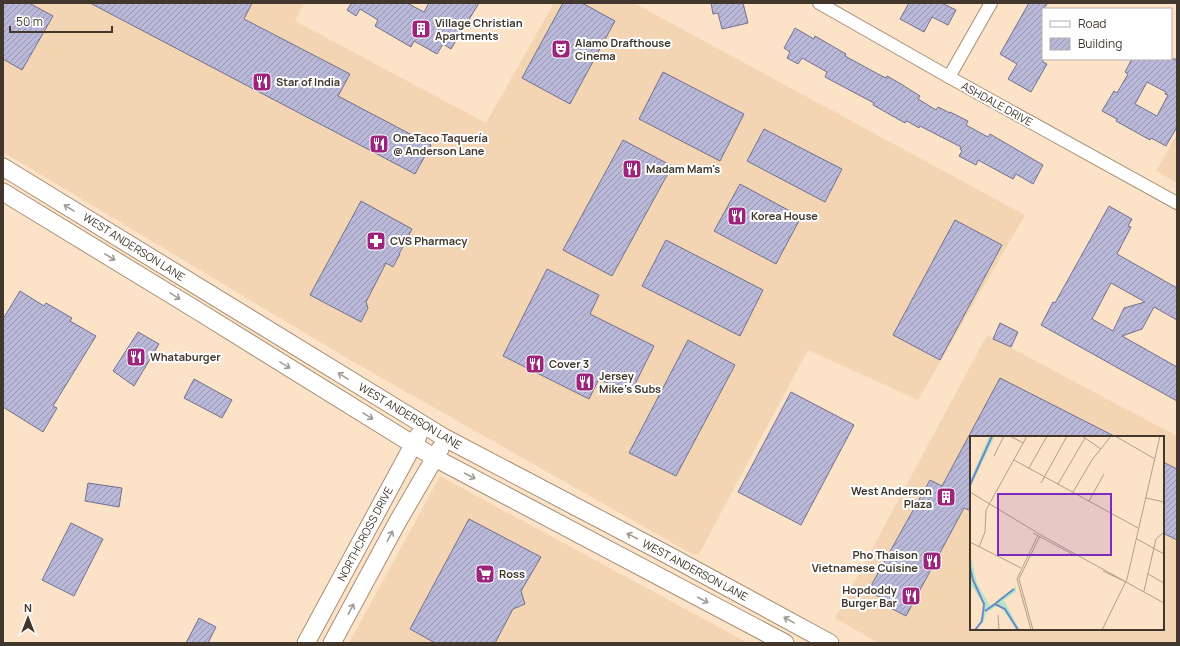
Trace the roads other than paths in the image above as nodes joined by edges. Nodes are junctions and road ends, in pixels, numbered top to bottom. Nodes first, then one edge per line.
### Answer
1 (819, 3) edge
2 (991, 3) edge
3 (949, 77) junction
4 (3, 167) edge
5 (3, 192) edge
6 (1177, 204) edge
7 (150, 257) junction
8 (142, 276) junction
9 (424, 425) junction
10 (445, 438) junction
11 (413, 445) junction
12 (435, 458) junction
13 (562, 525) junction
14 (666, 554) junction
15 (745, 597) junction
16 (320, 617) junction
17 (736, 617) junction
18 (342, 626) junction
19 (306, 643) edge
20 (332, 643) edge
21 (785, 643) edge
22 (830, 643) edge

1 - 3 street, ASHDALE DRIVE
2 - 3 street
3 - 6 street, ASHDALE DRIVE
7 -> 4 main road, WEST ANDERSON LANE
5 -> 8 main road, WEST ANDERSON LANE
7 - 8 main road
9 -> 7 main road, WEST ANDERSON LANE
8 -> 11 main road, WEST ANDERSON LANE
9 - 10 main road, WEST ANDERSON LANE
9 - 11 main road, NORTHCROSS DRIVE
10 - 12 main road, NORTHCROSS DRIVE
14 -> 10 main road, WEST ANDERSON LANE
11 - 12 main road, WEST ANDERSON LANE
11 - 16 main road, NORTHCROSS DRIVE
12 -> 13 main road, WEST ANDERSON LANE
18 -> 12 main road, NORTHCROSS DRIVE
13 - 14 main road
13 -> 17 main road, WEST ANDERSON LANE
14 - 15 main road, WEST ANDERSON LANE
15 - 17 main road
22 -> 15 main road, WEST ANDERSON LANE
16 - 18 main road
16 - 19 main road, NORTHCROSS DRIVE
17 - 21 main road, WEST ANDERSON LANE
18 - 20 main road, NORTHCROSS DRIVE

